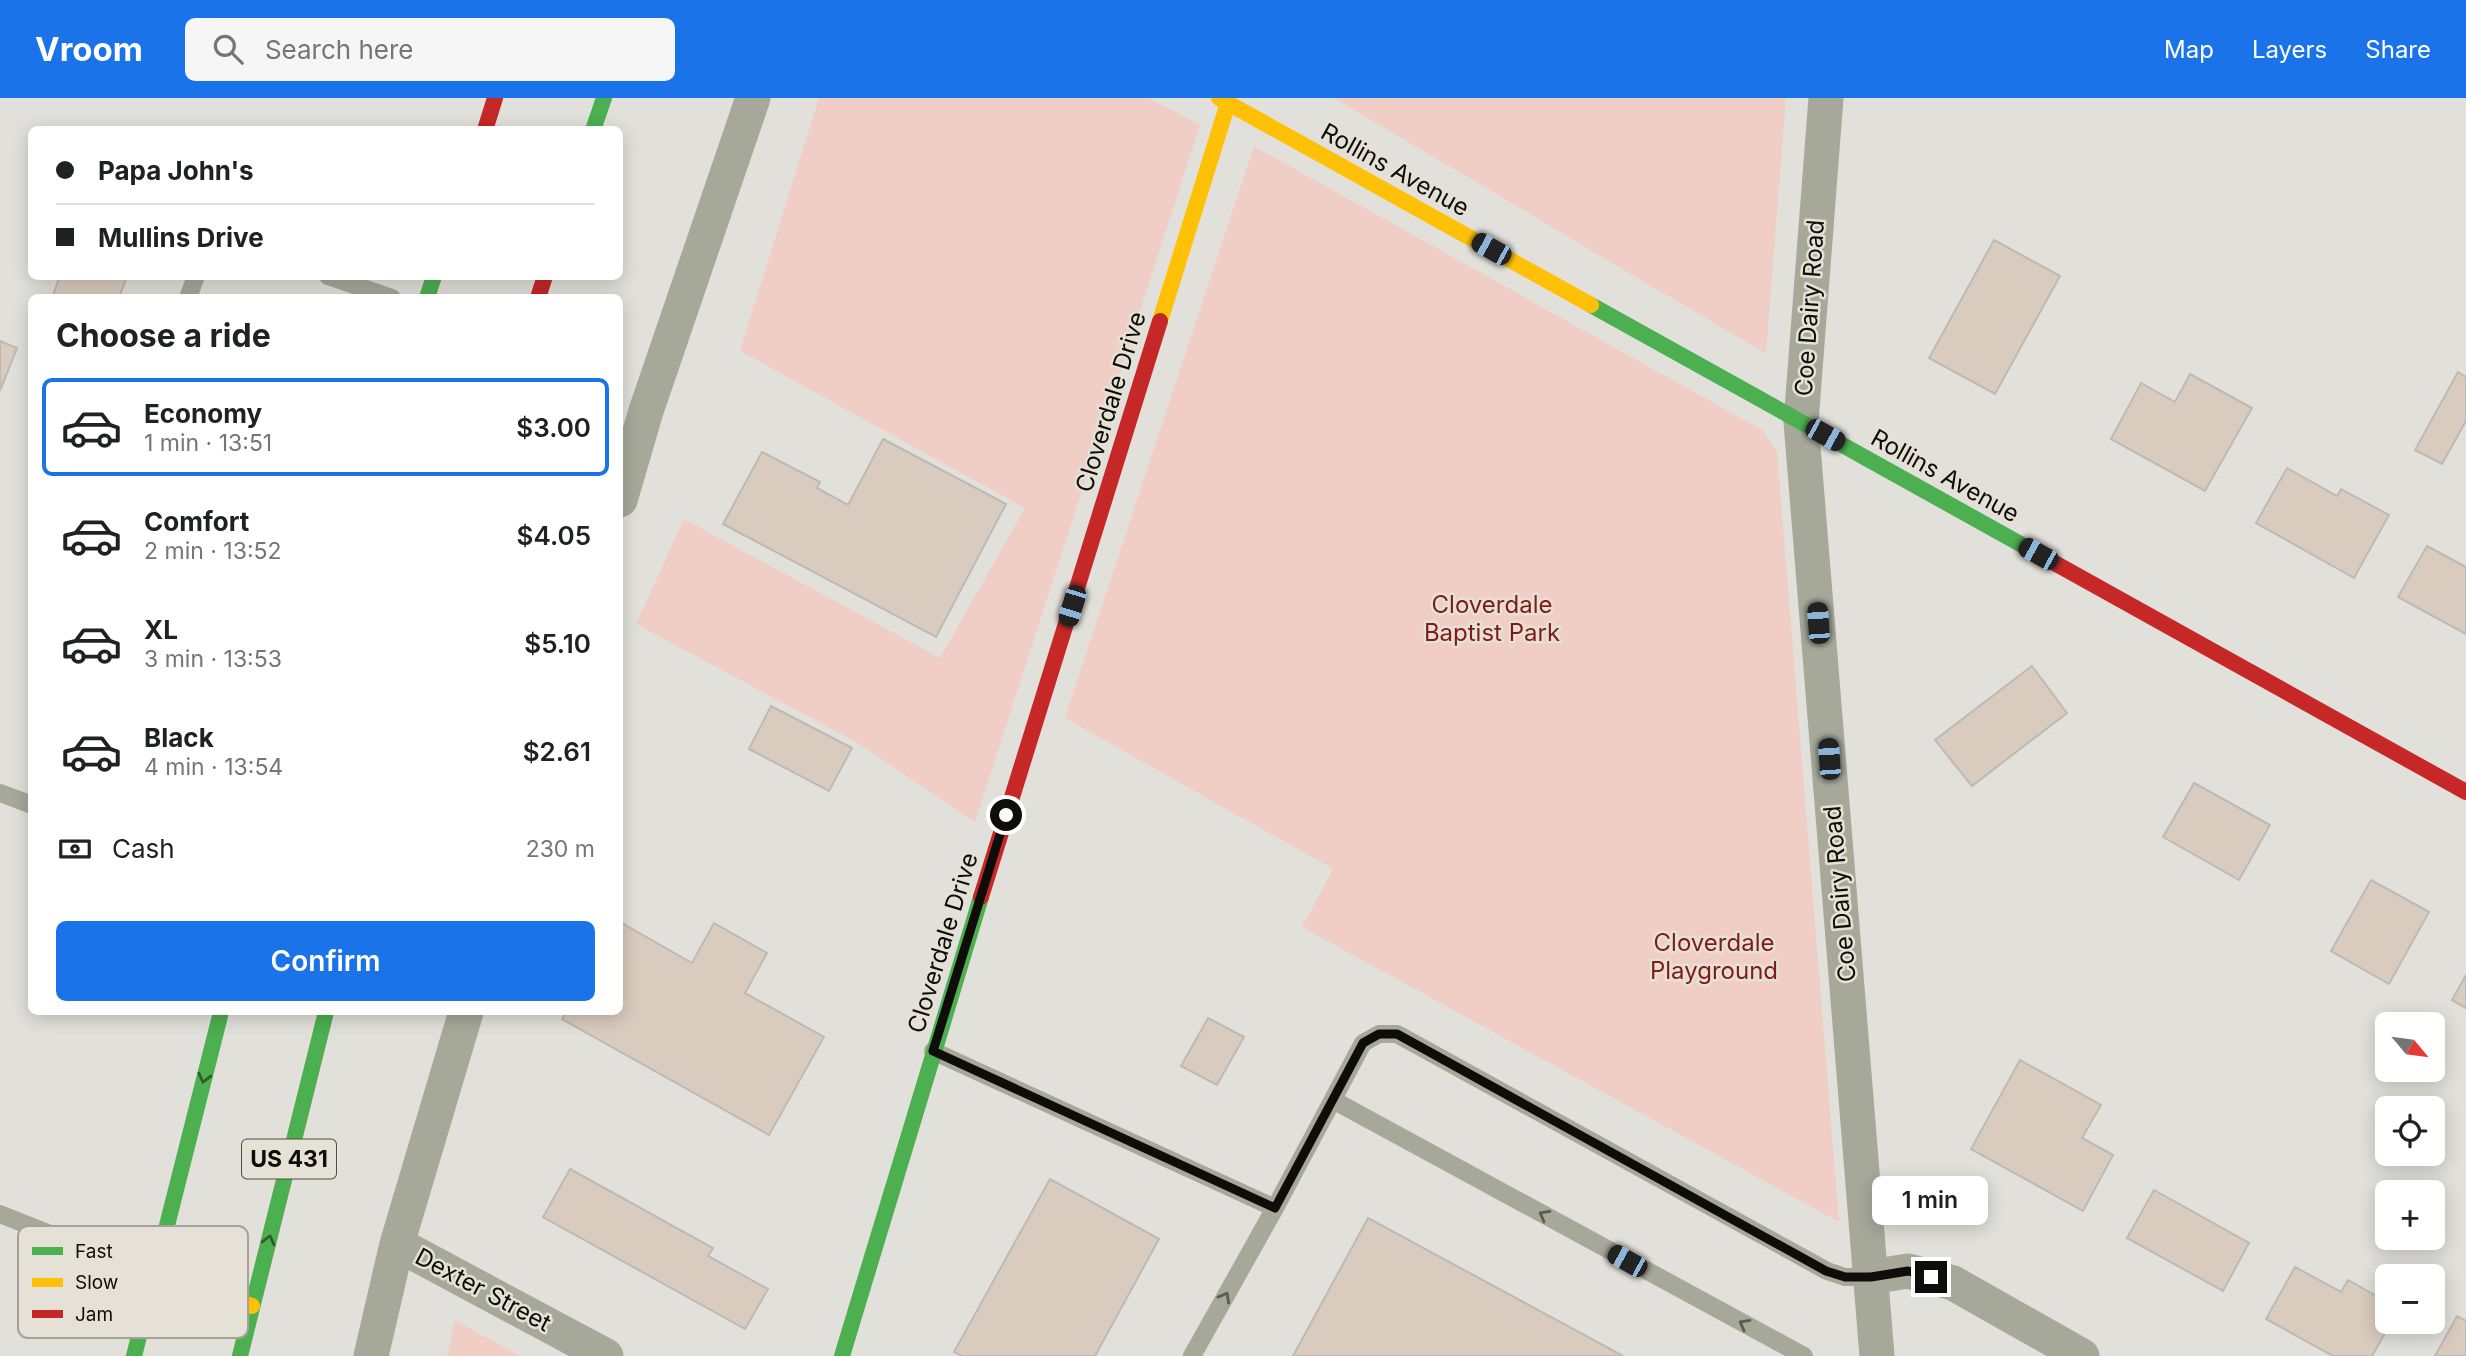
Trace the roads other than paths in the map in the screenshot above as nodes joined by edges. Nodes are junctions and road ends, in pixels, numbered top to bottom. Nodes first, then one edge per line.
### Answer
1 (495, 98) edge
2 (604, 98) edge
3 (753, 98) edge
4 (1826, 98) edge
5 (1224, 101) edge
6 (486, 126) edge
7 (594, 126) edge
8 (340, 280) edge
9 (380, 294) edge
10 (1801, 422) junction
11 (623, 490) edge
12 (2466, 792) edge
13 (0, 793) edge
14 (28, 804) edge
15 (220, 1015) edge
16 (325, 1015) edge
17 (465, 1015) edge
18 (933, 1051) junction
19 (1333, 1100) junction
20 (1275, 1208) junction
21 (0, 1214) edge
22 (30, 1226) edge
23 (166, 1226) edge
24 (397, 1244) junction
25 (1871, 1277) junction
26 (248, 1305) edge
27 (252, 1306) junction
28 (248, 1323) edge
29 (138, 1338) edge
30 (244, 1338) edge
31 (134, 1356) edge
32 (240, 1356) edge
33 (371, 1356) edge
34 (606, 1356) edge
35 (842, 1356) edge
36 (1192, 1356) edge
37 (1804, 1356) edge
38 (1877, 1356) edge
39 (2082, 1356) edge

1 - 6 main road
2 - 7 main road
3 - 11 street
4 - 10 street, Coe Dairy Road
5 - 10 main road, Rollins Avenue
5 - 18 main road, Cloverdale Drive
8 - 9 lane
10 - 12 main road, Rollins Avenue
10 - 25 street, Coe Dairy Road
13 - 14 lane
15 -> 23 main road
27 -> 16 main road, US 431
17 - 24 street
18 - 20 lane
18 - 35 main road, Cloverdale Drive
19 - 20 lane
19 - 25 lane
37 -> 19 lane
36 -> 20 lane
21 - 22 lane
24 - 33 street
24 - 34 street, Dexter Street
25 - 38 street, Coe Dairy Road
25 - 39 street
26 - 27 main road
27 - 28 main road, US 431
29 - 31 main road
30 - 32 main road, US 431

